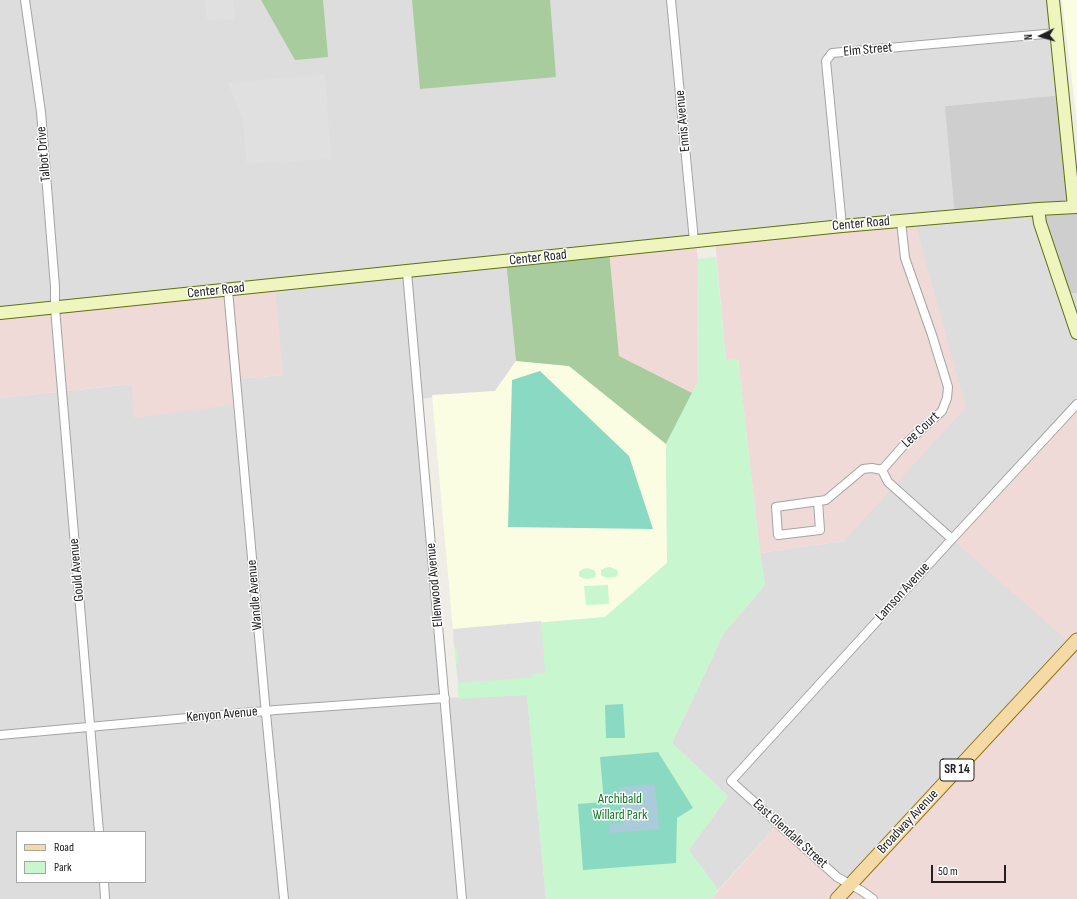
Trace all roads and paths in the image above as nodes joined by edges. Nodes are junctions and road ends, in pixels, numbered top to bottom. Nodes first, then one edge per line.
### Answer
1 (25, 0) edge
2 (671, 0) edge
3 (1053, 0) edge
4 (1056, 33) junction
5 (1076, 207) edge
6 (1038, 209) junction
7 (901, 220) junction
8 (842, 226) junction
9 (694, 241) junction
10 (407, 272) junction
11 (228, 290) junction
12 (55, 308) junction
13 (0, 313) edge
14 (1077, 333) edge
15 (1077, 404) edge
16 (882, 470) junction
17 (818, 501) junction
18 (952, 539) junction
19 (1077, 640) edge
20 (445, 698) junction
21 (265, 711) junction
22 (90, 727) junction
23 (0, 735) edge
24 (731, 781) joint
25 (99, 831) edge
26 (104, 883) edge
27 (850, 884) junction
28 (105, 899) edge
29 (284, 899) edge
30 (462, 899) edge
31 (837, 899) edge
32 (873, 899) edge

1 - 12 street, Talbot Drive
2 - 9 street, Ennis Avenue
3 - 4 main road
4 - 5 main road
4 - 8 street, Elm Street
5 - 6 main road, Center Road
6 - 7 main road, Center Road
6 - 14 main road
7 - 8 main road, Center Road
7 - 16 street, Lee Court
8 - 9 main road, Center Road
9 - 10 main road, Center Road
10 - 11 main road, Center Road
10 - 20 street, Ellenwood Avenue
11 - 12 main road, Center Road
11 - 21 street, Wandle Avenue
12 - 13 main road, Center Road
12 - 22 street, Gould Avenue
15 - 18 street, Lamson Avenue
16 - 17 street
16 - 18 street
17 - 17 street
18 - 24 street, Lamson Avenue
19 - 27 main road, Broadway Avenue / SR 14
20 - 21 street, Kenyon Avenue
20 - 30 street, Ellenwood Avenue
21 - 22 street, Kenyon Avenue
21 - 29 street, Wandle Avenue
22 - 23 street, Kenyon Avenue
22 - 25 street, Gould Avenue
24 - 27 street, East Glendale Street
26 - 28 street
27 - 31 main road, Broadway Avenue / SR 14
27 - 32 street, East Glendale Street

